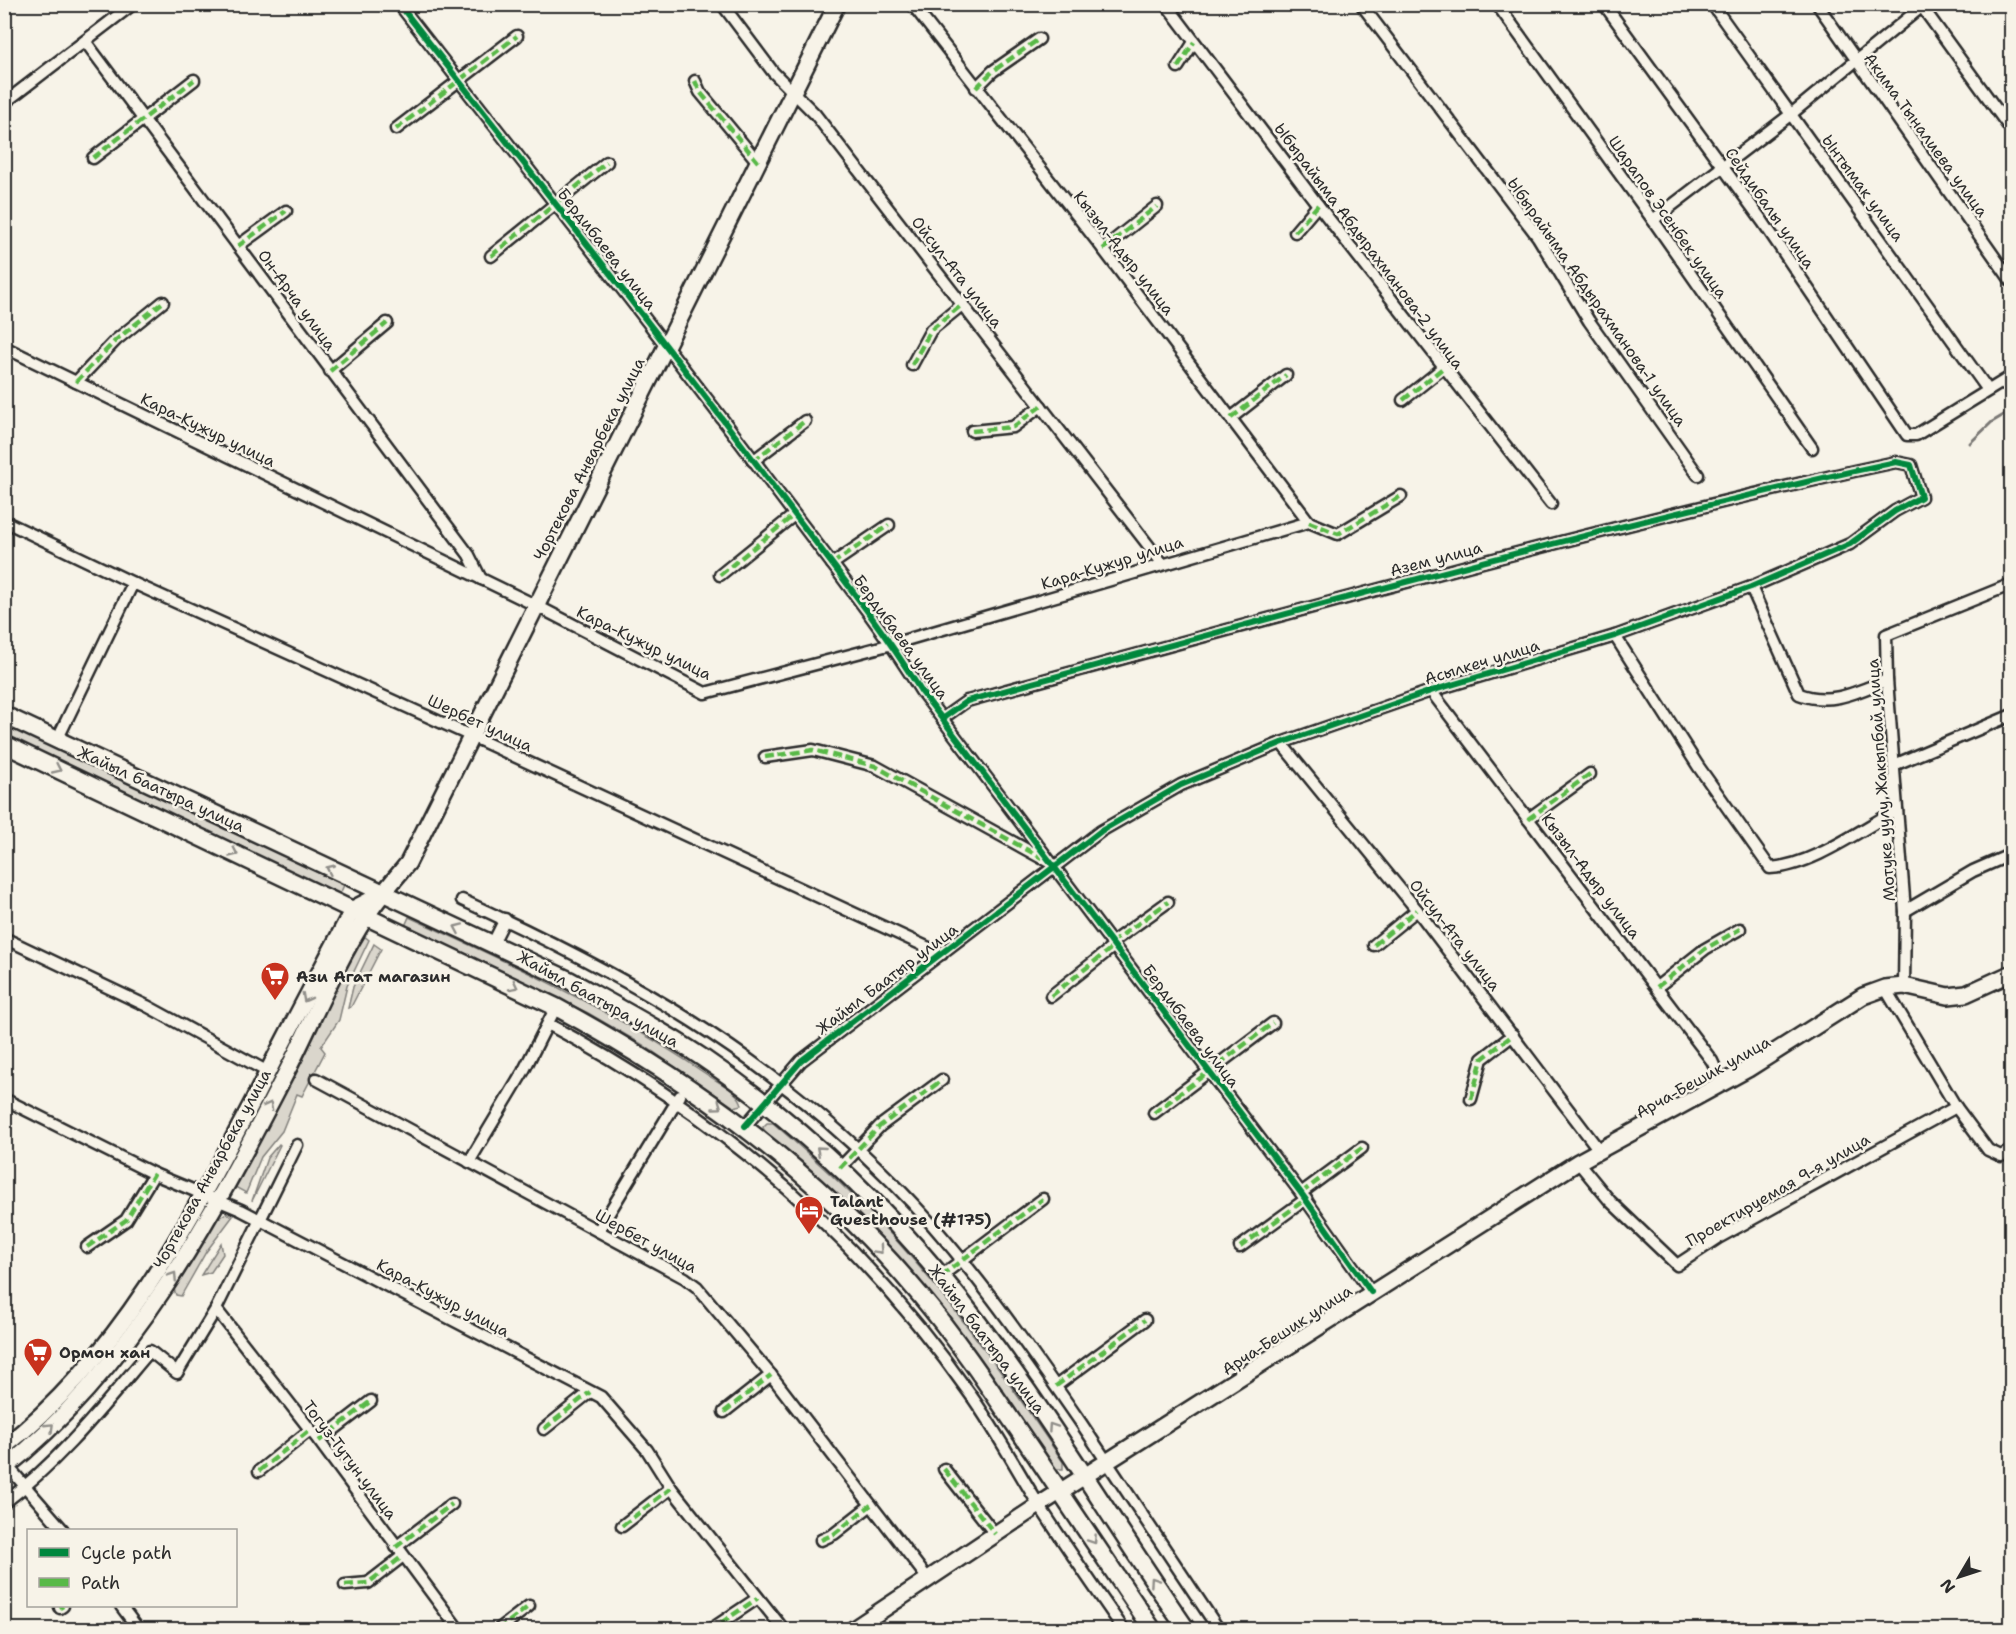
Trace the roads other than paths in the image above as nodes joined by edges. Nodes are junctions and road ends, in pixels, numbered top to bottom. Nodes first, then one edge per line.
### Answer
1 (133, 4) edge
2 (399, 4) edge
3 (722, 4) edge
4 (837, 4) edge
5 (912, 4) edge
6 (1166, 4) edge
7 (1361, 4) edge
8 (1497, 4) edge
9 (1604, 4) edge
10 (1712, 4) edge
11 (1817, 4) edge
12 (1922, 5) edge
13 (517, 36) dead end
14 (1039, 39) dead end
15 (85, 41) junction
16 (1194, 42) junction
17 (1856, 63) junction
18 (1178, 67) dead end
19 (458, 80) junction
20 (194, 81) dead end
21 (695, 81) dead end
22 (976, 88) junction
23 (794, 92) junction
24 (4, 103) edge
25 (1790, 115) junction
26 (144, 120) junction
27 (396, 129) dead end
28 (2012, 131) edge
29 (93, 158) dead end
30 (607, 162) dead end
31 (758, 162) junction
32 (1723, 167) junction
33 (556, 205) junction
34 (1318, 205) junction
35 (1157, 206) dead end
36 (286, 211) dead end
37 (1653, 220) junction
38 (1295, 232) dead end
39 (238, 246) junction
40 (1103, 249) junction
41 (491, 256) dead end
42 (2012, 282) edge
43 (163, 302) dead end
44 (963, 304) junction
45 (387, 322) dead end
46 (666, 345) junction
47 (4, 347) edge
48 (912, 365) dead end
49 (1443, 368) junction
50 (330, 371) junction
51 (1286, 375) dead end
52 (2012, 376) edge
53 (76, 382) junction
54 (1988, 390) junction
55 (1403, 400) dead end
56 (1041, 406) junction
57 (1231, 418) junction
58 (805, 421) dead end
59 (972, 431) dead end
60 (1812, 448) dead end
61 (753, 460) junction
62 (1698, 475) dead end
63 (1401, 496) dead end
64 (1922, 497) joint
65 (1551, 504) dead end
66 (794, 515) junction
67 (4, 521) edge
68 (1309, 522) junction
69 (890, 525) dead end
70 (1162, 563) junction
71 (832, 564) junction
72 (720, 575) dead end
73 (481, 579) junction
74 (132, 583) junction
75 (2012, 584) edge
76 (1751, 587) junction
77 (535, 605) junction
78 (1616, 636) junction
79 (892, 644) junction
80 (1887, 680) junction
81 (1431, 691) junction
82 (4, 715) edge
83 (2012, 715) edge
84 (943, 718) junction
85 (471, 736) junction
86 (57, 740) junction
87 (1281, 743) junction
88 (4, 744) edge
89 (765, 757) dead end
90 (1894, 765) junction
91 (1590, 774) dead end
92 (1897, 810) junction
93 (1528, 819) junction
94 (2012, 854) edge
95 (1057, 867) junction
96 (383, 893) junction
97 (462, 900) dead end
98 (1168, 902) dead end
99 (1417, 910) junction
100 (1905, 911) junction
101 (360, 913) junction
102 (505, 919) junction
103 (1740, 929) dead end
104 (4, 938) edge
105 (493, 943) junction
106 (1112, 945) junction
107 (1374, 945) dead end
108 (942, 954) junction
109 (2012, 973) edge
110 (1904, 986) junction
111 (1657, 987) junction
112 (1885, 988) junction
113 (1051, 996) dead end
114 (556, 1007) junction
115 (1274, 1023) dead end
116 (548, 1024) junction
117 (1513, 1035) junction
118 (268, 1072) junction
119 (1209, 1072) junction
120 (316, 1079) dead end
121 (942, 1080) dead end
122 (1722, 1083) junction
123 (781, 1084) junction
124 (688, 1085) junction
125 (4, 1099) edge
126 (1471, 1099) dead end
127 (677, 1101) junction
128 (764, 1104) junction
129 (1956, 1107) junction
130 (1154, 1113) dead end
131 (745, 1126) junction
132 (297, 1145) dead end
133 (1362, 1148) dead end
134 (858, 1149) junction
135 (1599, 1150) junction
136 (2012, 1150) edge
137 (469, 1162) junction
138 (1578, 1162) junction
139 (840, 1168) junction
140 (154, 1174) junction
141 (204, 1195) junction
142 (1304, 1196) junction
143 (1043, 1199) dead end
144 (219, 1201) junction
145 (260, 1220) junction
146 (597, 1231) junction
147 (87, 1247) dead end
148 (1240, 1247) dead end
149 (962, 1259) junction
150 (941, 1276) junction
151 (1371, 1292) junction
152 (216, 1309) junction
153 (1145, 1320) dead end
154 (771, 1375) junction
155 (1056, 1386) junction
156 (590, 1392) junction
157 (371, 1401) dead end
158 (724, 1412) dead end
159 (544, 1429) dead end
160 (310, 1430) junction
161 (319, 1441) junction
162 (4, 1447) edge
163 (1107, 1462) junction
164 (5, 1466) edge
165 (944, 1469) dead end
166 (259, 1471) dead end
167 (1084, 1476) junction
168 (26, 1486) junction
169 (671, 1488) junction
170 (1060, 1492) junction
171 (4, 1503) edge
172 (452, 1504) dead end
173 (871, 1505) junction
174 (1039, 1505) junction
175 (622, 1527) dead end
176 (62, 1529) edge
177 (995, 1534) junction
178 (821, 1540) dead end
179 (400, 1551) junction
180 (928, 1579) junction
181 (345, 1585) dead end
182 (758, 1598) junction
183 (529, 1606) dead end
184 (122, 1607) edge
185 (139, 1629) edge
186 (459, 1629) edge
187 (498, 1629) edge
188 (710, 1629) edge
189 (784, 1629) edge
190 (852, 1629) edge
191 (1124, 1629) edge
192 (1153, 1629) edge
193 (1187, 1629) edge
194 (1218, 1629) edge

1 - 15 street
2 - 19 street, Бердибаева улица
3 - 23 street, Ойсул-Ата улица
4 - 23 street, Чортекова Анварбека улица
5 - 22 street, Кызыл-Адыр улица
6 - 16 street, Ыбырайыма Абдырахманова-2 улица
7 - 62 street, Ыбырайыма Абдырахманова-1 улица
8 - 37 street, Шарапов Эсенбек улица
9 - 32 street, Сейдибалы улица
10 - 25 street, Ынтымак улица
11 - 17 street, Акима Тыналиева улица
12 - 17 street
12 - 28 street
13 - 19 street
14 - 22 street
15 - 24 street
15 - 26 street, Он-Арча улица
16 - 18 street
16 - 34 street, Ыбырайыма Абдырахманова-2 улица
17 - 25 street
17 - 42 street, Акима Тыналиева улица
19 - 27 street
19 - 33 street, Бердибаева улица
20 - 26 street
21 - 31 street
22 - 40 street, Кызыл-Адыр улица
23 - 31 street, Чортекова Анварбека улица
23 - 44 street, Ойсул-Ата улица
25 - 32 street
25 - 54 street, Ынтымак улица
26 - 29 street
26 - 39 street, Он-Арча улица
30 - 33 street
31 - 46 street, Чортекова Анварбека улица
32 - 37 street
32 - 54 street, Сейдибалы улица
33 - 41 street
33 - 46 street, Бердибаева улица
34 - 38 street
34 - 49 street, Ыбырайыма Абдырахманова-2 улица
35 - 40 street
36 - 39 street
37 - 60 street, Шарапов Эсенбек улица
39 - 50 street, Он-Арча улица
40 - 57 street, Кызыл-Адыр улица
43 - 53 street
44 - 48 street
44 - 56 street, Ойсул-Ата улица
45 - 50 street
46 - 61 street, Бердибаева улица
46 - 77 street, Чортекова Анварбека улица
47 - 53 street, Кара-Кужур улица
49 - 55 street
49 - 65 street, Ыбырайыма Абдырахманова-2 улица
50 - 73 street, Он-Арча улица
51 - 57 street
52 - 54 street
53 - 73 street, Кара-Кужур улица
56 - 59 street
56 - 70 street, Ойсул-Ата улица
57 - 68 street, Кызыл-Адыр улица
58 - 61 street
61 - 66 street, Бердибаева улица
63 - 68 street
64 - 76 street, Асылкеч улица
64 - 84 street, Азем улица
66 - 71 street, Бердибаева улица
66 - 72 street
67 - 74 street, Шербет улица
68 - 70 street, Кара-Кужур улица
69 - 71 street
70 - 79 street, Кара-Кужур улица
71 - 79 street, Бердибаева улица
73 - 77 street, Кара-Кужур улица
74 - 85 street, Шербет улица
74 - 86 street
75 - 80 street, Мотуке уулу Жакыпбай улица
76 - 78 street, Асылкеч улица
76 - 80 street
77 - 79 street, Кара-Кужур улица
77 - 85 street, Чортекова Анварбека улица
78 - 81 street, Асылкеч улица
78 - 92 street
79 - 84 street, Бердибаева улица
80 - 90 street, Мотуке уулу Жакыпбай улица
81 - 87 street, Асылкеч улица
81 - 93 street, Кызыл-Адыр улица
82 - 86 main road, Жайыл баатыра улица
83 - 90 street
84 - 95 street, Бердибаева улица
85 - 96 street, Чортекова Анварбека улица
85 - 108 street, Шербет улица
96 -> 86 main road, Жайыл баатыра улица
87 - 95 street, Асылкеч улица
87 - 99 street, Ойсул-Ата улица
88 -> 101 main road, Жайыл баатыра улица
89 - 95 street
90 - 92 street, Мотуке уулу Жакыпбай улица
91 - 93 street
92 - 100 street, Мотуке уулу Жакыпбай улица
93 - 111 street, Кызыл-Адыр улица
94 - 100 street
95 - 106 street, Бердибаева улица
95 - 108 street, Жайыл Баатыр улица
96 - 101 street
105 -> 96 main road, Жайыл баатыра улица
97 - 102 street
98 - 106 street
99 - 107 street
99 - 117 street, Ойсул-Ата улица
100 - 110 street, Мотуке уулу Жакыпбай улица
101 -> 114 main road, Жайыл баатыра улица
101 -> 118 street, Чортекова Анварбека улица
144 -> 101 street, Чортекова Анварбека улица
102 - 105 street
102 - 123 street
103 - 111 street
104 - 118 street
105 - 128 main road, Жайыл баатыра улица
106 - 113 street
106 - 119 street, Бердибаева улица
108 - 123 street, Жайыл Баатыр улица
109 - 110 street, Арча-Бешик улица
110 - 112 street, Арча-Бешик улица
111 - 122 street, Кызыл-Адыр улица
112 - 122 street, Арча-Бешик улица
112 - 129 street
114 - 116 street
114 - 124 main road, Жайыл баатыра улица
115 - 119 street
116 - 127 street
116 - 137 street
117 - 126 street
117 - 135 street, Ойсул-Ата улица
118 - 141 street, Чортекова Анварбека улица
119 - 130 street
119 - 142 street, Бердибаева улица
120 - 137 street, Шербет улица
121 - 134 street
122 - 135 street, Арча-Бешик улица
123 - 128 street, Жайыл Баатыр улица
123 - 134 street
124 - 127 street
124 -> 131 main road, Жайыл баатыра улица
125 - 140 street, Кара-Кужур улица
127 - 146 street
127 - 174 street
128 - 131 street, Жайыл Баатыр улица
139 -> 128 main road, Жайыл баатыра улица
129 - 136 street
129 - 138 street, Проектируемая 9-я улица
131 -> 170 main road, Жайыл баатыра улица
132 - 145 street
133 - 142 street
134 - 139 street
134 - 149 street
135 - 138 street, Арча-Бешик улица
137 - 146 street, Шербет улица
138 - 151 street, Арча-Бешик улица
139 - 150 main road, Жайыл баатыра улица
140 - 141 street, Кара-Кужур улица
140 - 147 street
141 - 144 street, Кара-Кужур улица
141 - 162 street, Чортекова Анварбека улица
142 - 148 street
142 - 151 street, Бердибаева улица
143 - 149 street
144 - 145 street, Кара-Кужур улица
164 -> 144 street, Чортекова Анварбека улица
145 - 152 street
145 - 156 street, Кара-Кужур улица
146 - 154 street, Шербет улица
149 - 150 street
149 - 155 street
167 -> 150 main road, Жайыл баатыра улица
151 - 163 street, Арча-Бешик улица
152 - 160 street, Тогуз-Тутун улица
152 - 168 street
153 - 155 street
154 - 158 street
154 - 173 street, Шербет улица
155 - 163 street
156 - 159 street
156 - 169 street, Кара-Кужур улица
157 - 161 street
160 - 161 street, Тогуз-Тутун улица
160 - 166 street
161 - 179 street, Тогуз-Тутун улица
163 - 167 street, Арча-Бешик улица
163 - 194 street
164 - 168 street
165 - 177 street
167 - 170 street, Арча-Бешик улица
193 -> 167 main road, Жайыл баатыра улица
168 - 171 street
168 - 176 street
169 - 175 street
169 - 182 street, Кара-Кужур улица
170 - 174 street, Арча-Бешик улица
170 -> 192 main road, Жайыл баатыра улица
172 - 179 street
173 - 178 street
173 - 180 street, Шербет улица
174 - 177 street, Арча-Бешик улица
174 - 191 street
177 - 180 street, Арча-Бешик улица
179 - 181 street
179 - 186 street, Тогуз-Тутун улица
180 - 190 street, Арча-Бешик улица
182 - 188 street
182 - 189 street, Кара-Кужур улица
183 - 187 street
184 - 185 street

